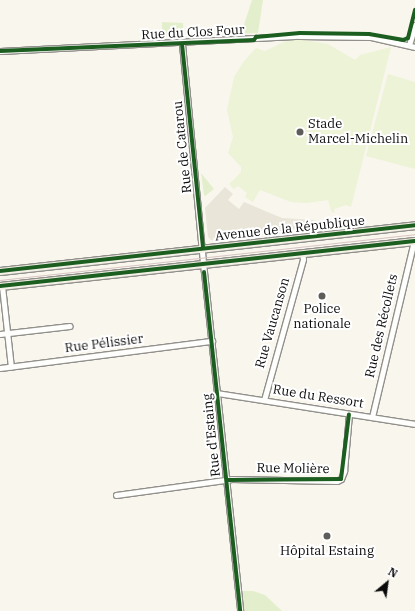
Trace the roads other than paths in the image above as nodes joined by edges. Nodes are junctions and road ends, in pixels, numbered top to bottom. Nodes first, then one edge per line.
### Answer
1 (415, 25) edge
2 (182, 44) junction
3 (412, 46) edge
4 (0, 51) edge
5 (415, 225) edge
6 (414, 241) edge
7 (203, 248) junction
8 (302, 253) junction
9 (204, 261) junction
10 (0, 270) edge
11 (1, 286) edge
12 (70, 326) dead end
13 (8, 333) junction
14 (0, 334) edge
15 (212, 341) junction
16 (11, 367) junction
17 (0, 368) edge
18 (218, 393) junction
19 (264, 400) junction
20 (349, 414) junction
21 (372, 417) junction
22 (415, 424) edge
23 (227, 480) junction
24 (116, 495) dead end
25 (240, 611) edge

1 - 3 street
2 - 3 street, Rue du Clos Four
2 - 4 street, Rue du Clos Four
2 - 7 street, Rue de Catarou
5 - 7 main road, Avenue de la République
6 - 8 main road, Avenue de la République
6 - 21 street, Rue des Récollets
7 - 9 street, Rue de Catarou
7 - 10 main road, Avenue de la République
8 - 9 main road, Avenue de la République
8 - 19 street, Rue Vaucanson
9 - 11 main road, Avenue de la République
9 - 15 street, Rue d'Estaing
11 - 13 street
12 - 13 street
13 - 14 street
13 - 16 street
15 - 16 street, Rue Pélissier
15 - 18 street, Rue d'Estaing
16 - 17 street, Rue Pélissier
18 - 19 street, Rue du Ressort
18 - 23 street, Rue d'Estaing
19 - 20 street, Rue du Ressort
20 - 21 street, Rue du Ressort
20 - 23 street, Rue Molière
21 - 22 street, Rue du Ressort
23 - 24 street
23 - 25 street, Rue d'Estaing

